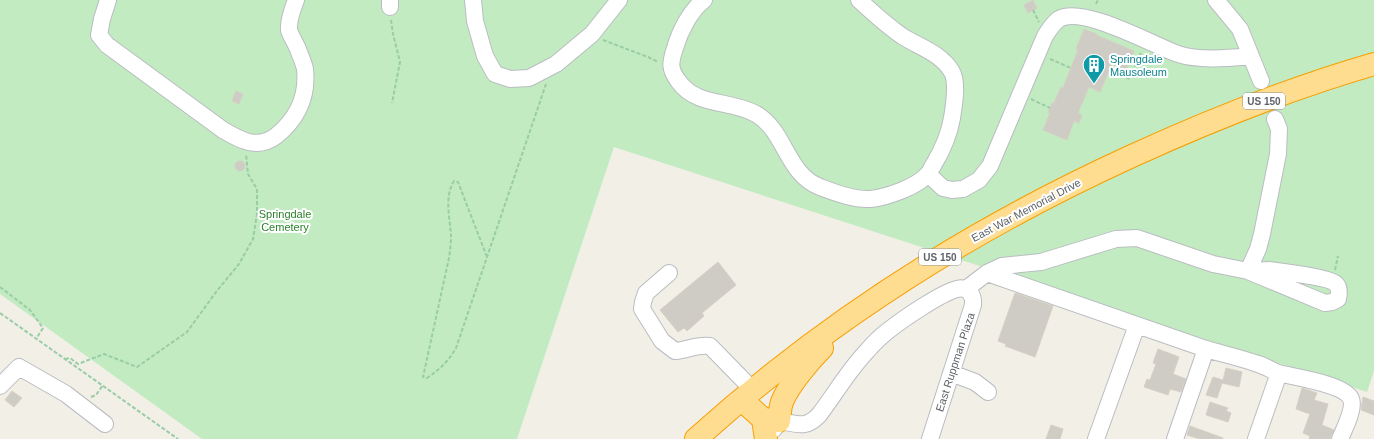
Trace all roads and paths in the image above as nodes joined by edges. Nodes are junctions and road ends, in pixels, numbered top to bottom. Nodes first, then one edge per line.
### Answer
1 (108, 0) edge
2 (296, 0) edge
3 (473, 0) edge
4 (619, 0) edge
5 (704, 0) edge
6 (859, 0) edge
7 (1098, 0) edge
8 (1216, 0) edge
9 (390, 4) edge
10 (1096, 4) dead end
11 (592, 34) junction
12 (1143, 47) dead end
13 (1251, 56) junction
14 (1049, 58) dead end
15 (1374, 64) edge
16 (1071, 68) dead end
17 (1109, 71) dead end
18 (672, 73) junction
19 (1260, 81) dead end
20 (547, 83) dead end
21 (1033, 100) dead end
22 (392, 103) dead end
23 (1050, 108) dead end
24 (1275, 119) dead end
25 (246, 151) dead end
26 (928, 174) junction
27 (1338, 256) dead end
28 (487, 257) junction
29 (1248, 270) junction
30 (1335, 271) dead end
31 (669, 273) dead end
32 (987, 273) junction
33 (0, 287) edge
34 (966, 289) junction
35 (880, 295) junction
36 (0, 312) edge
37 (1137, 325) junction
38 (36, 339) junction
39 (1206, 349) junction
40 (65, 359) junction
41 (951, 373) junction
42 (1279, 373) junction
43 (0, 386) edge
44 (988, 392) dead end
45 (748, 395) junction
46 (104, 424) dead end
47 (769, 429) edge
48 (178, 439) edge
49 (696, 439) edge
50 (930, 439) edge
51 (1096, 439) edge
52 (1175, 439) edge
53 (1256, 439) edge
54 (1340, 439) edge

1 - 2 street
3 - 11 street
4 - 11 street
5 - 18 street
6 - 26 street
7 - 10 path
8 - 13 street
9 - 22 path
11 - 18 path
12 - 17 path
13 - 19 street
13 - 26 street
14 - 16 path
15 - 35 highway, East War Memorial Drive / US 150
18 - 26 street
20 - 28 path
21 - 23 path
24 - 29 street
25 - 40 path
27 - 30 path
28 - 28 path
29 - 29 street
29 - 32 street
31 - 45 street
32 - 34 street
32 - 37 street
33 - 38 path
34 - 41 street, East Ruppman Plaza
34 - 47 street
35 - 45 highway, East War Memorial Drive / US 150
35 - 47 highway
36 - 38 path
37 - 39 street
37 - 51 street
38 - 40 path
39 - 42 street
39 - 52 street
40 - 48 path
41 - 44 street
41 - 50 street, East Ruppman Plaza
42 - 53 street
42 - 54 street
43 - 46 street
45 - 47 highway
45 - 49 highway, East War Memorial Drive / US 150

